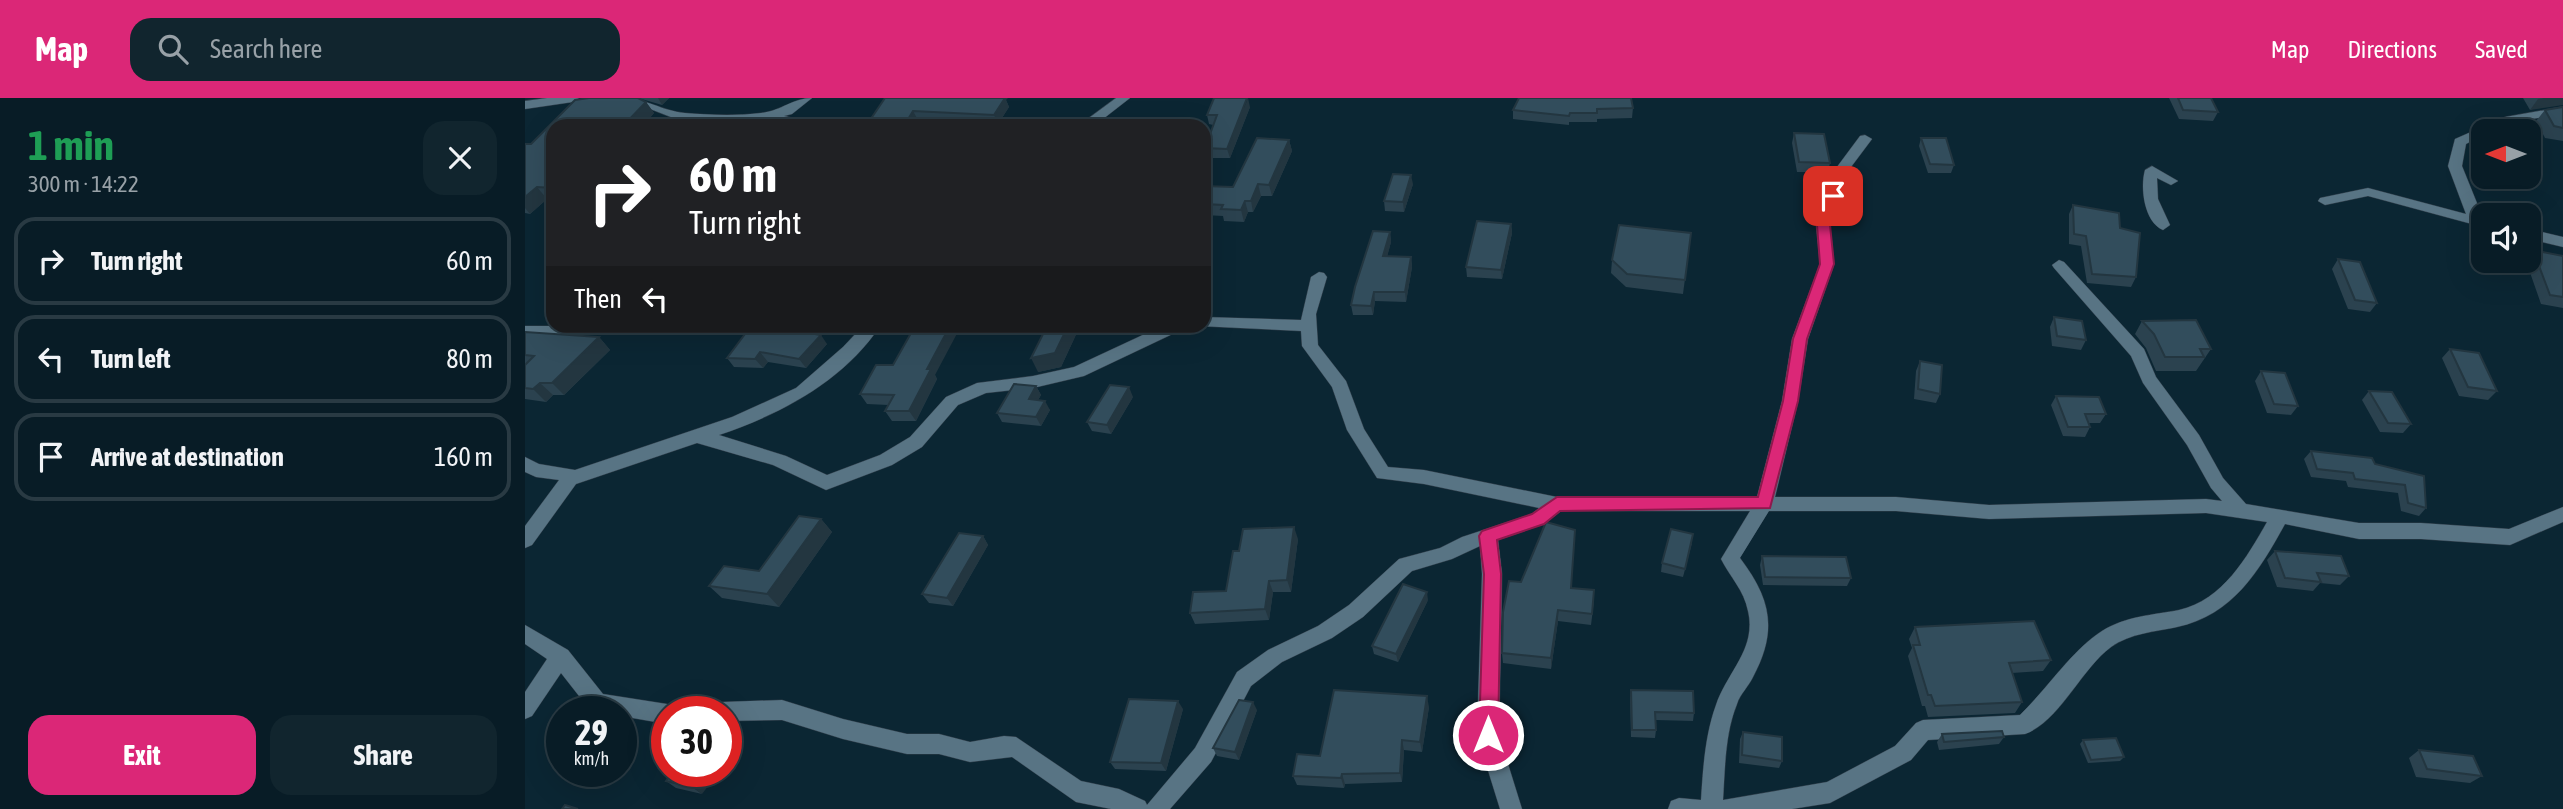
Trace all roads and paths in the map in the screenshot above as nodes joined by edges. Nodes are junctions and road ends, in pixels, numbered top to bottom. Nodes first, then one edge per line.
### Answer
1 (573, 98) edge
2 (628, 98) edge
3 (806, 98) edge
4 (1124, 98) edge
5 (557, 99) edge
6 (525, 105) edge
7 (2563, 111) edge
8 (773, 117) junction
9 (782, 119) edge
10 (1095, 119) edge
11 (1865, 139) dead end
12 (2171, 181) dead end
13 (2325, 201) dead end
14 (2471, 203) edge
15 (2471, 220) edge
16 (2163, 225) dead end
17 (2541, 236) edge
18 (2563, 242) edge
19 (2059, 265) dead end
20 (1319, 277) dead end
21 (1211, 322) edge
22 (1308, 326) junction
23 (546, 331) edge
24 (525, 332) edge
25 (865, 333) edge
26 (1160, 333) edge
27 (697, 436) junction
28 (525, 464) edge
29 (570, 479) junction
30 (1557, 504) junction
31 (1764, 504) junction
32 (2241, 511) junction
33 (2563, 514) edge
34 (2280, 516) junction
35 (1488, 536) junction
36 (525, 540) edge
37 (525, 634) edge
38 (561, 656) junction
39 (525, 709) edge
40 (651, 711) edge
41 (742, 711) edge
42 (1137, 809) edge
43 (1156, 809) edge
44 (1511, 809) edge
45 (1679, 809) edge
46 (1696, 809) edge
47 (1712, 809) edge
48 (1727, 809) edge

1 - 5 street
2 - 8 street
3 - 8 street
4 - 10 street
5 - 6 street
7 - 14 street
8 - 9 street
11 - 31 street
12 - 16 street
13 - 15 street
17 - 18 street
19 - 32 street
20 - 22 street
21 - 22 street
22 - 30 street
23 - 24 street
25 - 27 street
26 - 27 street
27 - 29 street
28 - 29 street
29 - 36 street
30 - 31 street
30 - 35 street
31 - 32 street
31 - 47 street
32 - 34 street
33 - 34 street
34 - 48 street
35 - 43 street
35 - 44 street
37 - 38 street
38 - 39 street
38 - 40 street
41 - 42 street
45 - 46 street

